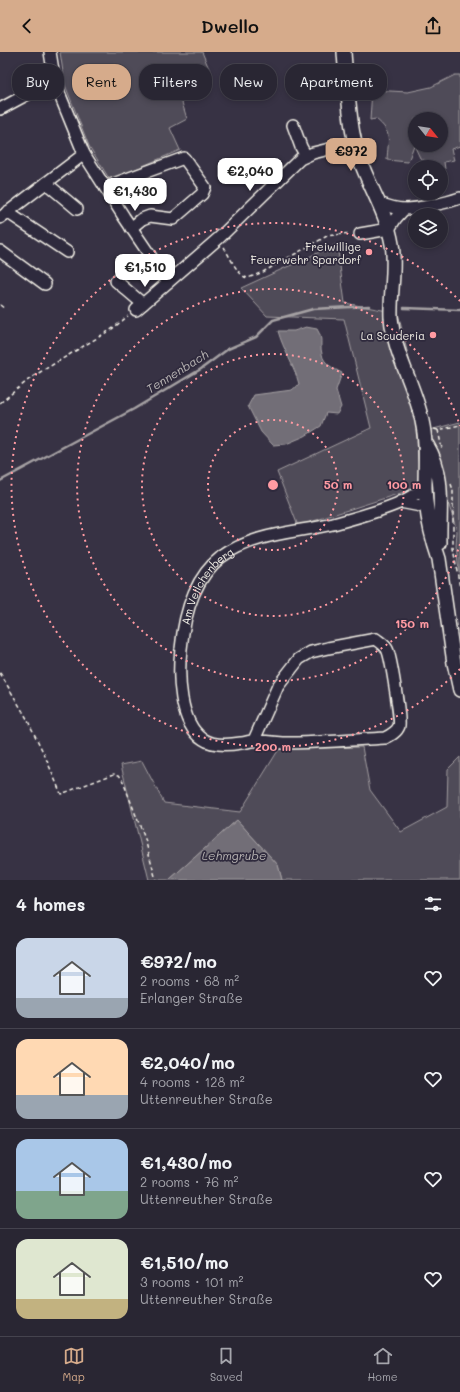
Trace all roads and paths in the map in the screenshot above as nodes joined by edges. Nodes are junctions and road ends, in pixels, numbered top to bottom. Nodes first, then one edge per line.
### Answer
1 (50, 52) edge
2 (344, 52) edge
3 (52, 64) edge
4 (17, 100) edge
5 (62, 100) edge
6 (0, 109) edge
7 (293, 124) dead end
8 (354, 143) junction
9 (84, 154) junction
10 (306, 156) junction
11 (46, 183) junction
12 (105, 187) junction
13 (460, 198) edge
14 (379, 203) junction
15 (404, 209) junction
16 (77, 210) dead end
17 (4, 215) edge
18 (131, 228) junction
19 (389, 229) junction
20 (360, 234) joint
21 (219, 238) junction
22 (0, 251) edge
23 (67, 252) dead end
24 (116, 281) dead end
25 (168, 282) junction
26 (45, 284) dead end
27 (0, 306) edge
28 (140, 307) junction
29 (4, 309) dead end
30 (0, 403) edge
31 (460, 425) edge
32 (438, 430) dead end
33 (425, 441) junction
34 (425, 488) junction
35 (441, 497) junction
36 (400, 502) junction
37 (426, 507) junction
38 (439, 559) junction
39 (0, 672) edge
40 (460, 690) edge
41 (254, 740) junction
42 (156, 880) edge

1 - 3 street
2 - 8 main road
4 - 6 street
5 - 9 street
7 - 10 street
8 - 10 street
8 - 14 main road
9 - 11 street
9 - 12 street
10 - 21 street
11 - 16 street
11 - 17 street
12 - 18 street
12 - 18 street
13 - 15 street
14 - 15 street
14 - 19 main road
15 - 19 street
17 - 23 street
18 - 25 street
19 - 20 street
19 - 33 main road
20 - 21 path
21 - 25 street
22 - 26 street
24 - 28 street
25 - 28 street
27 - 29 path
28 - 30 path
31 - 32 path
33 - 34 main road
33 - 35 main road
34 - 35 main road
34 - 36 street, Am Veilchenberg
34 - 37 main road
35 - 37 main road
35 - 38 main road
36 - 37 street
36 - 41 street, Am Veilchenberg
37 - 38 main road
38 - 40 main road
39 - 42 path
41 - 41 street, Am Veilchenberg

